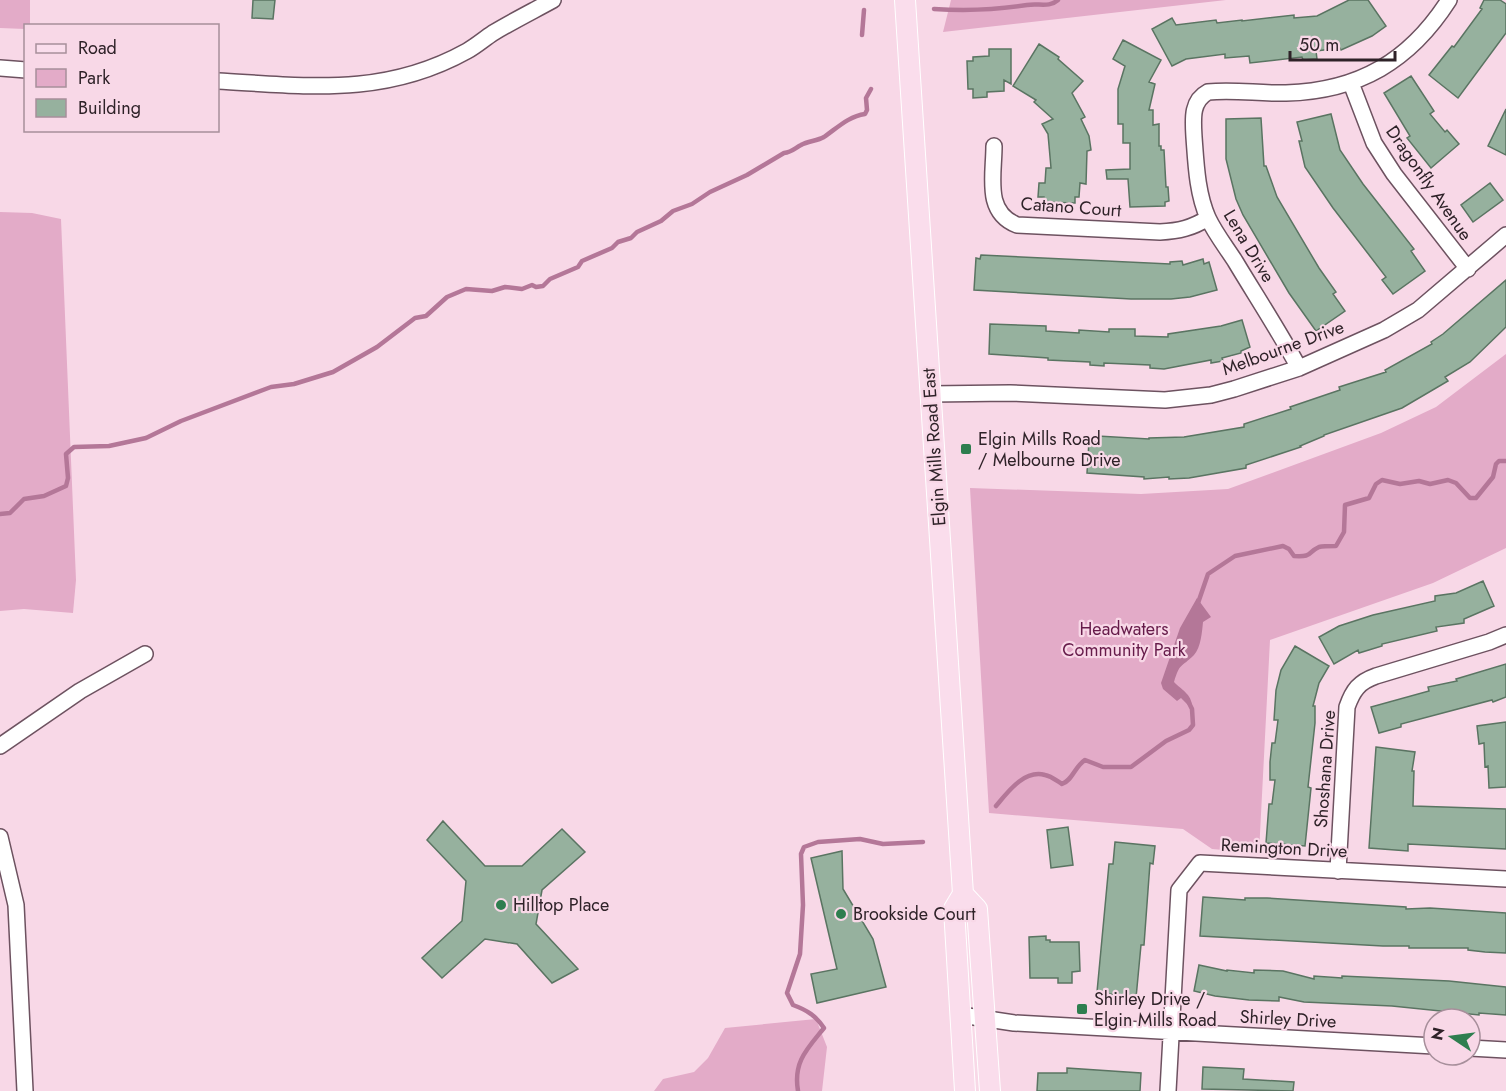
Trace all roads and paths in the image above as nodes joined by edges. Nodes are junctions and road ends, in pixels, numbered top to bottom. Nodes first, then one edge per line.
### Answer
1 (553, 0) edge
2 (904, 0) edge
3 (1449, 0) edge
4 (0, 68) edge
5 (24, 70) edge
6 (219, 81) edge
7 (1351, 83) junction
8 (994, 146) dead end
9 (1208, 218) junction
10 (1506, 234) edge
11 (1468, 269) junction
12 (1299, 368) junction
13 (930, 394) junction
14 (1506, 634) edge
15 (145, 654) dead end
16 (0, 746) edge
17 (0, 837) edge
18 (1338, 871) junction
19 (1506, 879) edge
20 (963, 894) junction
21 (960, 1015) junction
22 (985, 1019) junction
23 (1170, 1032) junction
24 (1422, 1045) edge
25 (1482, 1049) edge
26 (1506, 1050) edge
27 (25, 1091) edge
28 (965, 1091) edge
29 (990, 1091) edge
30 (1168, 1091) edge

1 - 6 street
2 - 13 main road, Elgin Mills Road East
3 - 7 street, Lena Drive
4 - 5 street
7 - 9 street, Lena Drive
7 - 11 street, Dragonfly Avenue
8 - 9 street, Catano Court
9 - 12 street, Lena Drive
10 - 11 street, Melbourne Drive
11 - 12 street, Melbourne Drive
12 - 13 street, Melbourne Drive
13 - 20 main road, Elgin Mills Road East
14 - 18 street, Shoshana Drive
15 - 16 street
17 - 27 street
18 - 19 street, Remington Drive
18 - 23 street, Remington Drive
20 - 21 main road, Elgin Mills Road East
20 - 22 main road, Elgin Mills Road East
21 - 22 street, Shirley Drive
21 - 28 main road, Elgin Mills Road East
22 - 23 street, Shirley Drive
22 - 29 main road, Elgin Mills Road East
23 - 24 street, Shirley Drive
23 - 30 street
25 - 26 street

